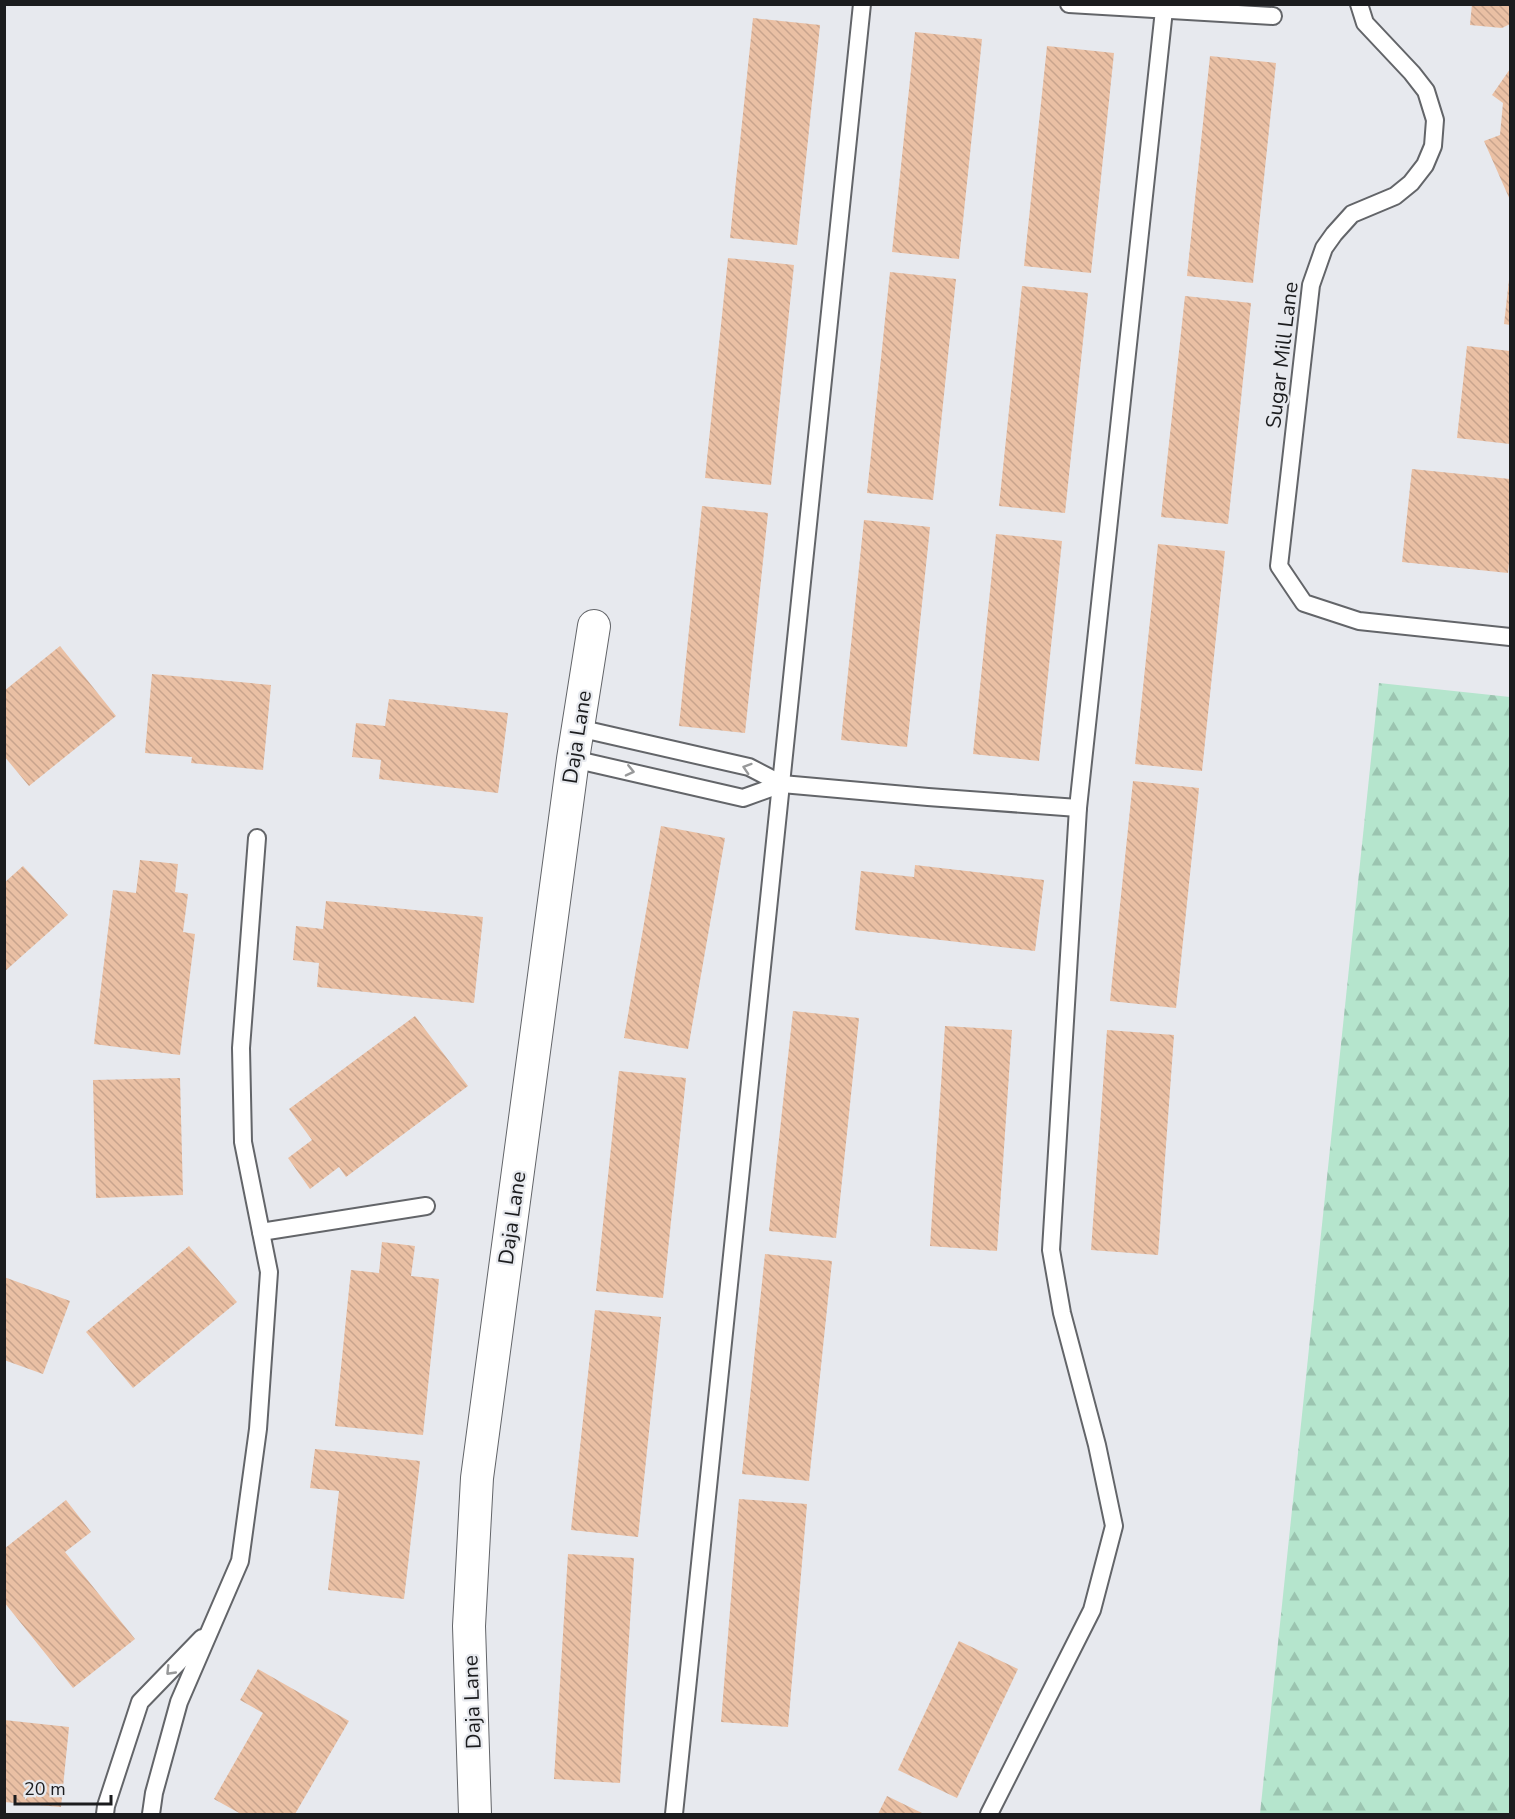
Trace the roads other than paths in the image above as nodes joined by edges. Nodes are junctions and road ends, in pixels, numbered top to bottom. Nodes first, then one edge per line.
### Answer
1 (862, 4) edge
2 (1069, 4) edge
3 (1359, 4) edge
4 (1164, 10) junction
5 (1273, 16) dead end
6 (594, 626) dead end
7 (1510, 636) edge
8 (578, 728) junction
9 (573, 759) junction
10 (782, 784) junction
11 (1078, 808) junction
12 (257, 838) dead end
13 (426, 1206) dead end
14 (261, 1232) junction
15 (211, 1629) junction
16 (105, 1815) edge
17 (151, 1815) edge
18 (475, 1815) edge
19 (674, 1815) edge
20 (989, 1815) edge

1 - 10 lane
2 - 4 lane
3 - 7 lane, Sugar Mill Lane
4 - 5 lane
4 - 11 lane
6 - 8 street, Daja Lane
8 - 9 street, Daja Lane
10 -> 8 lane
9 -> 10 lane
9 - 18 street, Daja Lane
10 - 11 lane
10 - 19 lane
11 - 20 lane
12 - 14 lane
13 - 14 lane
14 - 15 lane
15 -> 16 lane
15 - 17 lane

